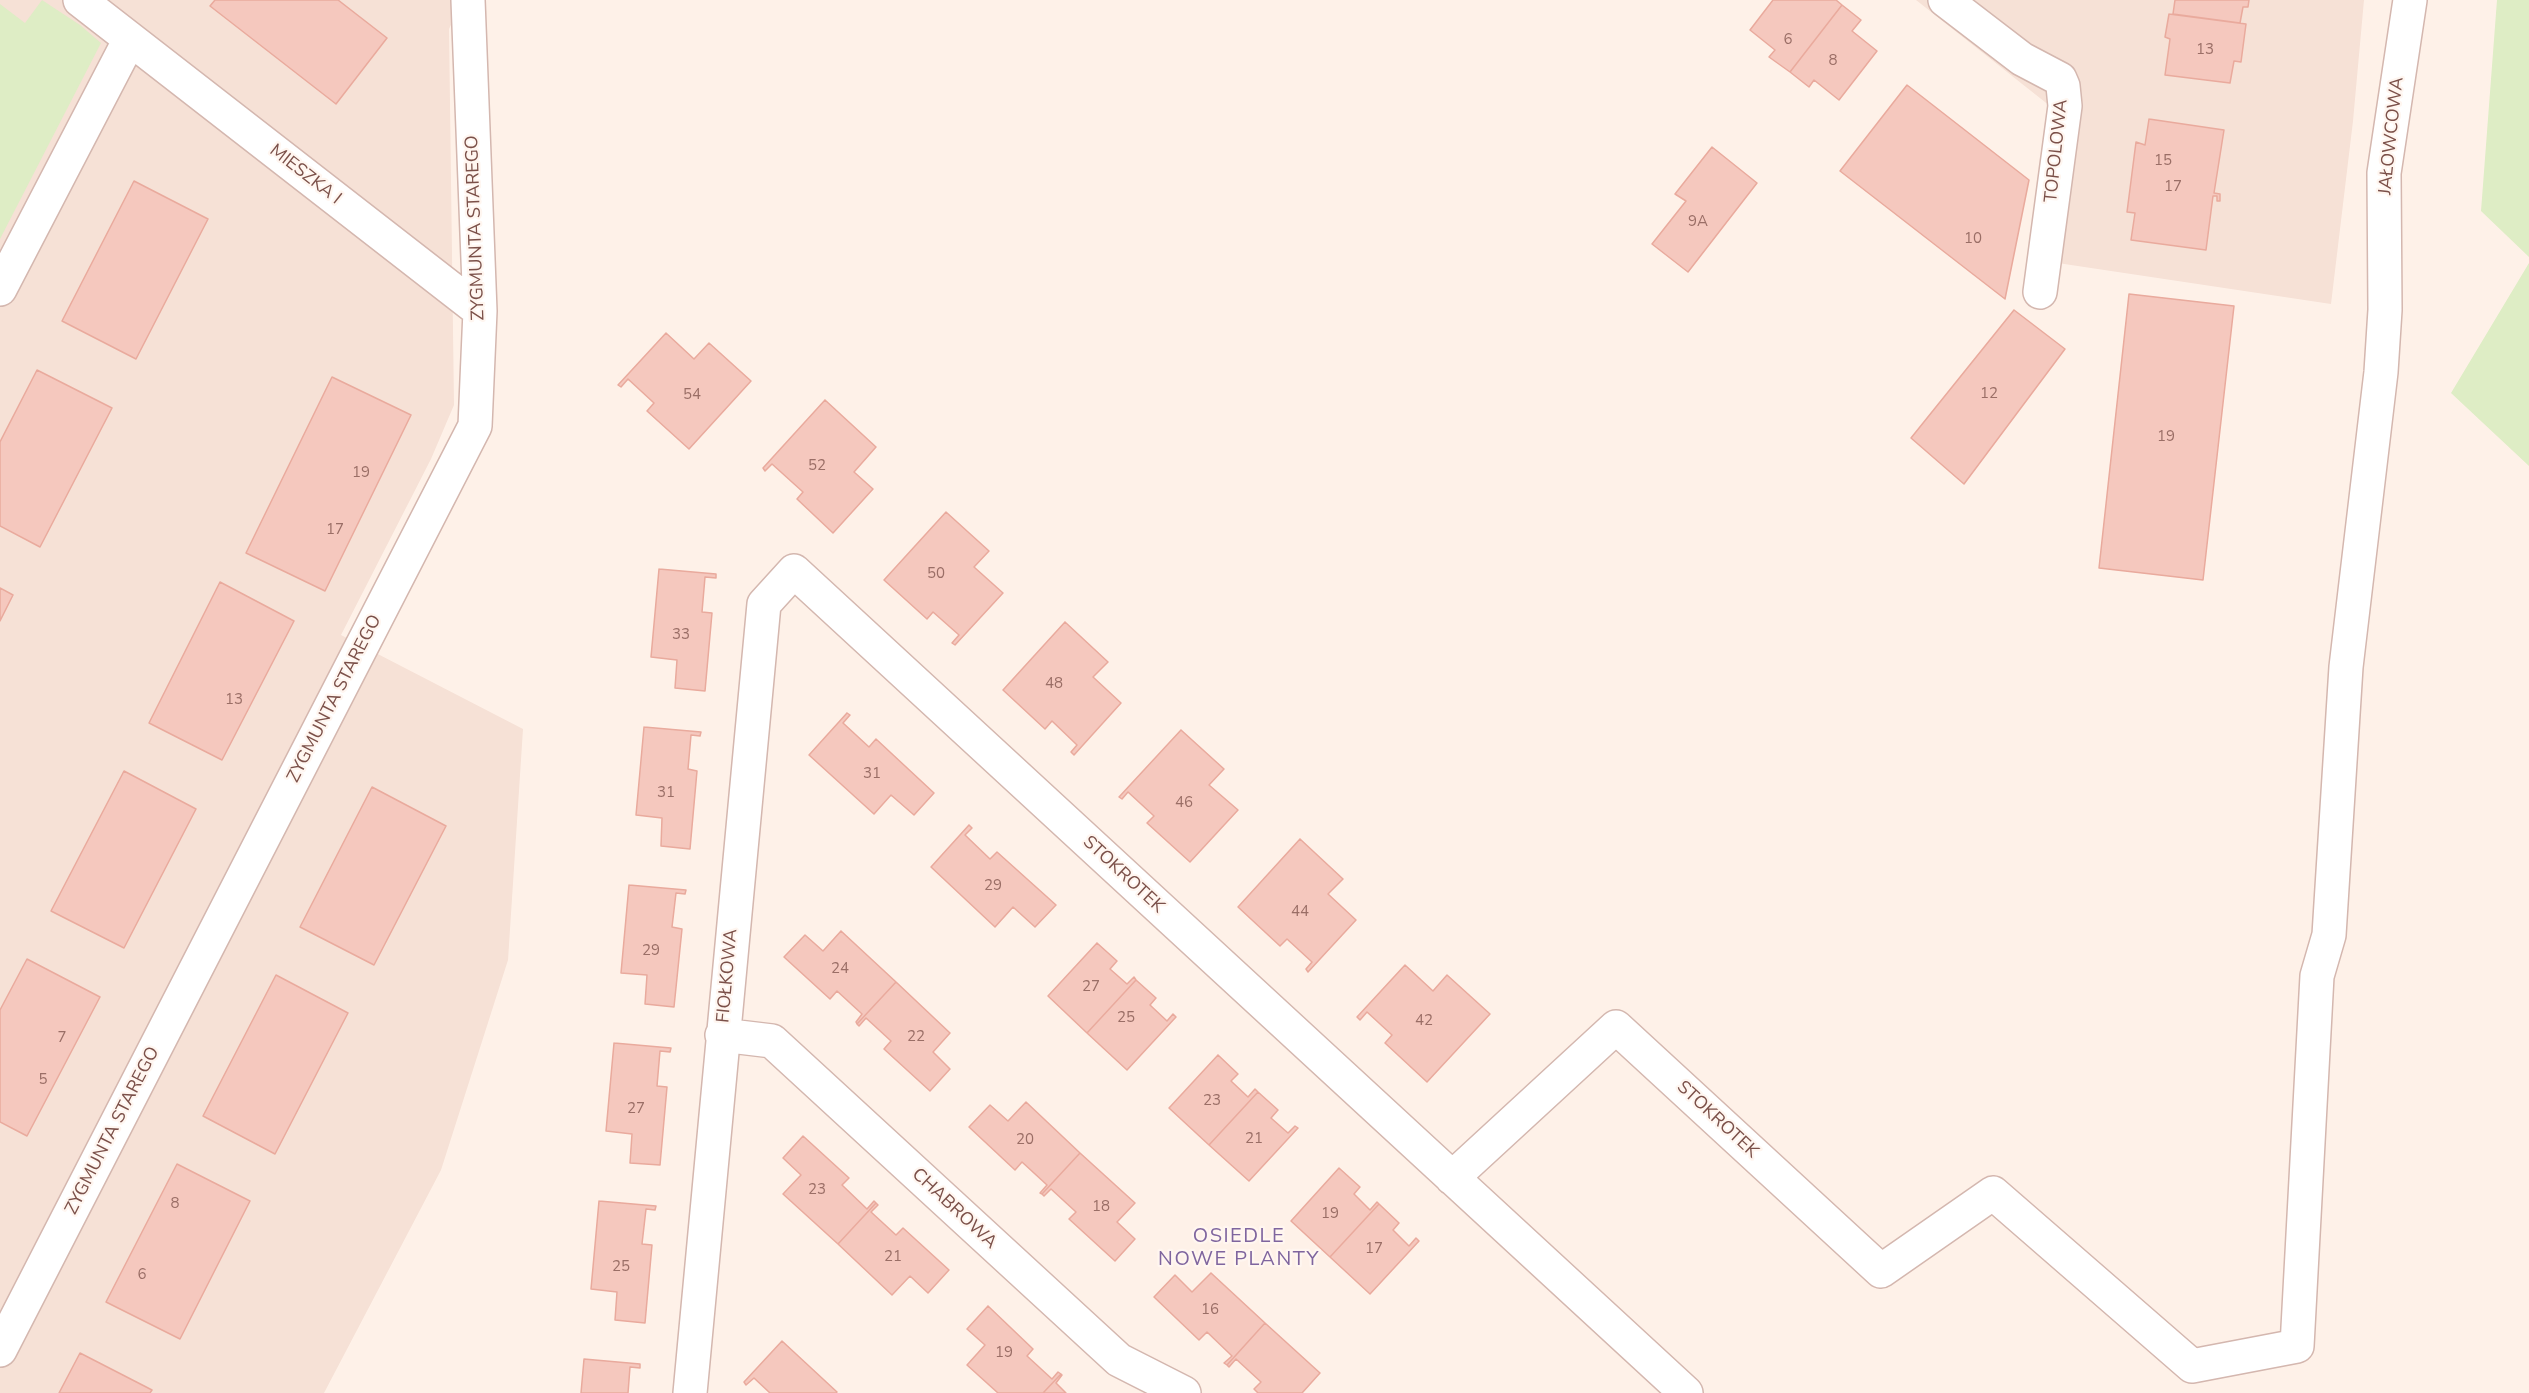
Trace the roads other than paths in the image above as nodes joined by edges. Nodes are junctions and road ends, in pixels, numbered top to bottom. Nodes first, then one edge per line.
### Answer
1 (80, 0) edge
2 (468, 0) edge
3 (1945, 0) edge
4 (2410, 0) edge
5 (130, 39) junction
6 (0, 289) edge
7 (2040, 292) dead end
8 (480, 311) junction
9 (794, 571) joint
10 (723, 1035) junction
11 (1452, 1178) junction
12 (1993, 1192) joint
13 (0, 1350) edge
14 (690, 1393) edge
15 (1184, 1393) edge
16 (1686, 1393) edge

1 - 5 street, MIESZKA I
2 - 8 street, ZYGMUNTA STAREGO
3 - 7 street, TOPOLOWA
4 - 12 street, JAŁOWCOWA
5 - 6 street
5 - 8 street, MIESZKA I
8 - 13 street, ZYGMUNTA STAREGO
9 - 10 street, FIOŁKOWA
9 - 11 street, STOKROTEK
10 - 14 street, FIOŁKOWA
10 - 15 street, CHABROWA
11 - 12 street, STOKROTEK
11 - 16 street, STOKROTEK

